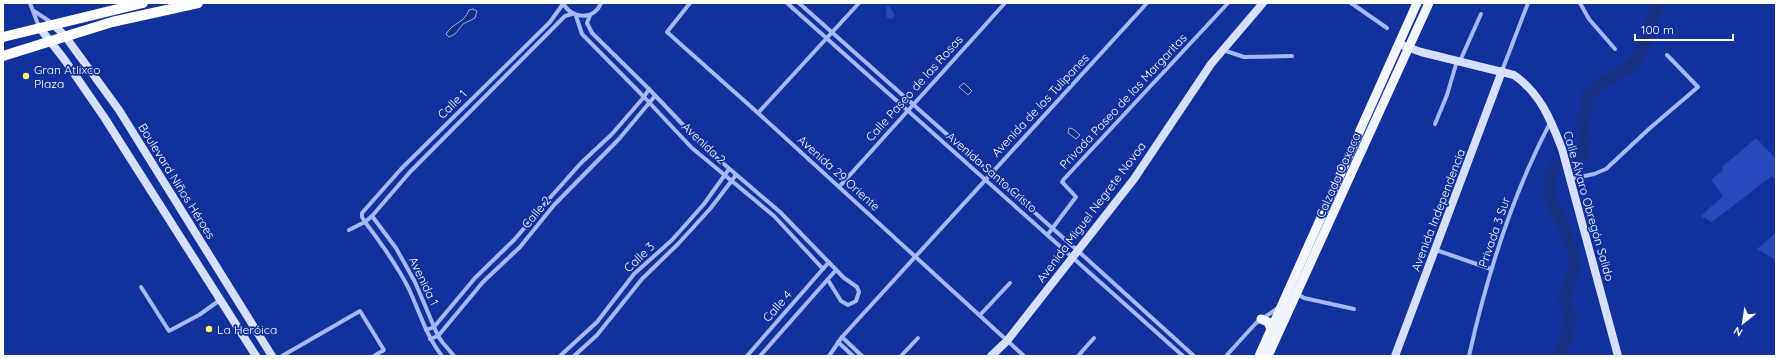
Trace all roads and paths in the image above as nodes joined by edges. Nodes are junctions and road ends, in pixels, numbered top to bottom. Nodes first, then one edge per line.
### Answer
1 (30, 3) edge
2 (143, 3) edge
3 (198, 3) edge
4 (563, 3) edge
5 (601, 3) edge
6 (690, 3) edge
7 (787, 3) edge
8 (799, 3) edge
9 (859, 3) edge
10 (1004, 3) edge
11 (1147, 3) edge
12 (1228, 3) edge
13 (1263, 3) edge
14 (1351, 3) edge
15 (1417, 3) edge
16 (1428, 3) edge
17 (1528, 3) edge
18 (1580, 3) edge
19 (34, 11) junction
20 (1481, 14) dead end
21 (574, 15) junction
22 (590, 15) junction
23 (54, 25) junction
24 (39, 27) junction
25 (1386, 28) dead end
26 (832, 33) junction
27 (65, 36) junction
28 (3, 37) edge
29 (827, 38) junction
30 (50, 41) junction
31 (1399, 44) junction
32 (1408, 48) junction
33 (1615, 49) dead end
34 (1223, 50) junction
35 (1667, 55) dead end
36 (3, 56) edge
37 (1292, 56) dead end
38 (1458, 61) junction
39 (1502, 71) junction
40 (649, 89) junction
41 (655, 96) junction
42 (644, 97) junction
43 (649, 103) junction
44 (913, 105) junction
45 (463, 107) junction
46 (908, 111) junction
47 (470, 113) junction
48 (758, 113) junction
49 (1551, 120) junction
50 (1435, 124) dead end
51 (729, 169) junction
52 (990, 174) junction
53 (736, 175) junction
54 (724, 176) junction
55 (1570, 179) junction
56 (985, 180) junction
57 (731, 182) junction
58 (839, 187) junction
59 (548, 200) junction
60 (554, 205) junction
61 (372, 216) junction
62 (365, 222) junction
63 (1053, 228) junction
64 (349, 230) dead end
65 (1048, 234) junction
66 (1436, 250) junction
67 (1075, 253) junction
68 (916, 257) junction
69 (829, 262) junction
70 (823, 269) junction
71 (1491, 269) junction
72 (836, 270) junction
73 (828, 280) junction
74 (1110, 280) junction
75 (1010, 283) dead end
76 (141, 286) dead end
77 (1106, 286) junction
78 (621, 291) junction
79 (1293, 291) junction
80 (628, 296) junction
81 (220, 300) junction
82 (1285, 308) junction
83 (1354, 309) dead end
84 (980, 315) junction
85 (1261, 319) junction
86 (434, 327) junction
87 (1271, 329) junction
88 (426, 330) junction
89 (1166, 331) junction
90 (438, 336) junction
91 (1161, 336) junction
92 (842, 337) junction
93 (918, 338) dead end
94 (1094, 338) dead end
95 (430, 339) junction
96 (1007, 341) junction
97 (838, 342) junction
98 (256, 356) edge
99 (272, 356) edge
100 (282, 356) edge
101 (374, 356) edge
102 (442, 356) edge
103 (454, 356) edge
104 (560, 356) edge
105 (574, 356) edge
106 (747, 356) edge
107 (760, 356) edge
108 (829, 356) edge
109 (853, 356) edge
110 (862, 356) edge
111 (902, 356) edge
112 (991, 356) edge
113 (1024, 356) edge
114 (1078, 356) edge
115 (1183, 356) edge
116 (1194, 356) edge
117 (1226, 356) edge
118 (1259, 356) edge
119 (1268, 356) edge
120 (1395, 356) edge
121 (1469, 356) edge
122 (1618, 356) edge

1 - 19 street
2 - 23 highway
3 - 27 highway
4 - 21 street
4 - 45 street, Calle 1
5 - 22 street
6 - 48 street, Avenida 29 Oriente
7 - 29 street, Avenida Santo Cristo
8 - 26 street, Avenida Santo Cristo
9 - 26 street
10 - 44 street, Calle Paseo de las Rosas
11 - 52 street, Avenida de los Tulipanes
12 - 63 street, Privada Paseo de las Margaritas
13 - 34 main road, Avenida Miguel Negrete Novoa
14 - 25 street
15 - 31 main road, Calzada Oaxaca
16 - 32 main road, Calzada Oaxaca
17 - 39 street
18 - 33 street
19 - 23 street
19 - 24 street
20 - 38 street
21 - 22 street
21 - 42 street, Avenida 2
21 - 47 street, Calle 1
22 - 40 street, Avenida 2
23 - 24 highway
23 - 27 main road, Boulevard Niños Héroes
24 - 28 highway
24 - 30 main road
26 - 29 street
26 - 44 street, Avenida Santo Cristo
27 - 30 highway
27 - 99 main road, Boulevard Niños Héroes
29 - 46 street, Avenida Santo Cristo
29 - 48 street
30 - 36 highway
30 - 81 main road
31 - 32 main road, Calle Álvaro Obregón Salido
31 - 79 main road, Calzada Oaxaca
32 - 38 main road, Calle Álvaro Obregón Salido
32 - 79 main road, Calzada Oaxaca
34 - 37 street
34 - 67 main road, Avenida Miguel Negrete Novoa
35 - 55 street
38 - 39 main road, Calle Álvaro Obregón Salido
38 - 50 street
39 - 49 main road, Calle Álvaro Obregón Salido
39 - 66 main road, Avenida Independencia
40 - 41 street, Avenida 2
40 - 42 street, Calle 2
41 - 43 street, Calle 2
41 - 51 street, Avenida 2
42 - 43 street, Avenida 2
42 - 59 street, Calle 2
43 - 54 street, Avenida 2
43 - 60 street, Calle 2
44 - 46 street, Calle Paseo de las Rosas
44 - 52 street, Avenida Santo Cristo
45 - 47 street
45 - 62 street, Calle 1
46 - 56 street, Avenida Santo Cristo
46 - 58 street, Calle Paseo de las Rosas
47 - 61 street, Calle 1
48 - 58 street, Avenida 29 Oriente
49 - 55 main road, Calle Álvaro Obregón Salido
49 - 71 street, Privada 3 Sur
51 - 53 street, Avenida 2
51 - 54 street, Calle 3
52 - 56 street, Avenida de los Tulipanes
52 - 63 street, Avenida Santo Cristo
53 - 57 street, Calle 3
53 - 69 street, Avenida 2
54 - 57 street, Avenida 2
54 - 78 street, Calle 3
55 - 122 main road, Calle Álvaro Obregón Salido
56 - 65 street, Avenida Santo Cristo
56 - 68 street, Avenida de los Tulipanes
57 - 70 street, Avenida 2
57 - 80 street, Calle 3
58 - 68 street, Avenida 29 Oriente
59 - 60 street
59 - 86 street, Calle 2
60 - 90 street, Calle 2
61 - 62 street, Calle 1
61 - 86 street, Avenida 1
62 - 64 street, Calle 1
62 - 88 street, Avenida 1
63 - 65 street, Privada Paseo de las Margaritas
63 - 67 street, Avenida Santo Cristo
65 - 67 street, Avenida Santo Cristo
66 - 71 street
66 - 120 main road, Avenida Independencia
67 - 74 street, Avenida Santo Cristo
67 - 77 street, Avenida Santo Cristo
67 - 96 main road, Avenida Miguel Negrete Novoa
68 - 84 street, Avenida 29 Oriente
68 - 92 street, Avenida de los Tulipanes
69 - 70 street
69 - 72 street, Avenida 2
70 - 106 street, Calle 4
71 - 121 street, Privada 3 Sur
72 - 73 street, Calle 4
72 - 73 street, Avenida 2
73 - 107 street, Calle 4
74 - 77 street
74 - 89 street, Avenida Santo Cristo
75 - 84 street
76 - 81 street
77 - 91 street, Avenida Santo Cristo
78 - 80 street
78 - 104 street, Calle 3
79 - 82 main road, Calzada Oaxaca
79 - 83 street
80 - 105 street, Calle 3
81 - 98 main road
82 - 85 street
82 - 87 main road, Calzada Oaxaca
82 - 119 main road, Calzada Oaxaca
84 - 96 street, Avenida 29 Oriente
85 - 87 main road
85 - 117 street
86 - 88 street, Calle 2
86 - 90 street, Avenida 1
87 - 118 main road, Calzada Oaxaca
88 - 95 street, Avenida 1
89 - 91 street
89 - 116 street, Avenida Santo Cristo
90 - 95 street, Calle 2
90 - 103 street, Avenida 1
91 - 115 street, Avenida Santo Cristo
92 - 97 street, Avenida de los Tulipanes
92 - 110 street
93 - 111 street
94 - 114 street
95 - 102 street, Avenida 1
96 - 112 main road, Avenida Miguel Negrete Novoa
96 - 113 street, Avenida 29 Oriente
97 - 108 street, Avenida de los Tulipanes
97 - 109 street
100 - 101 street

